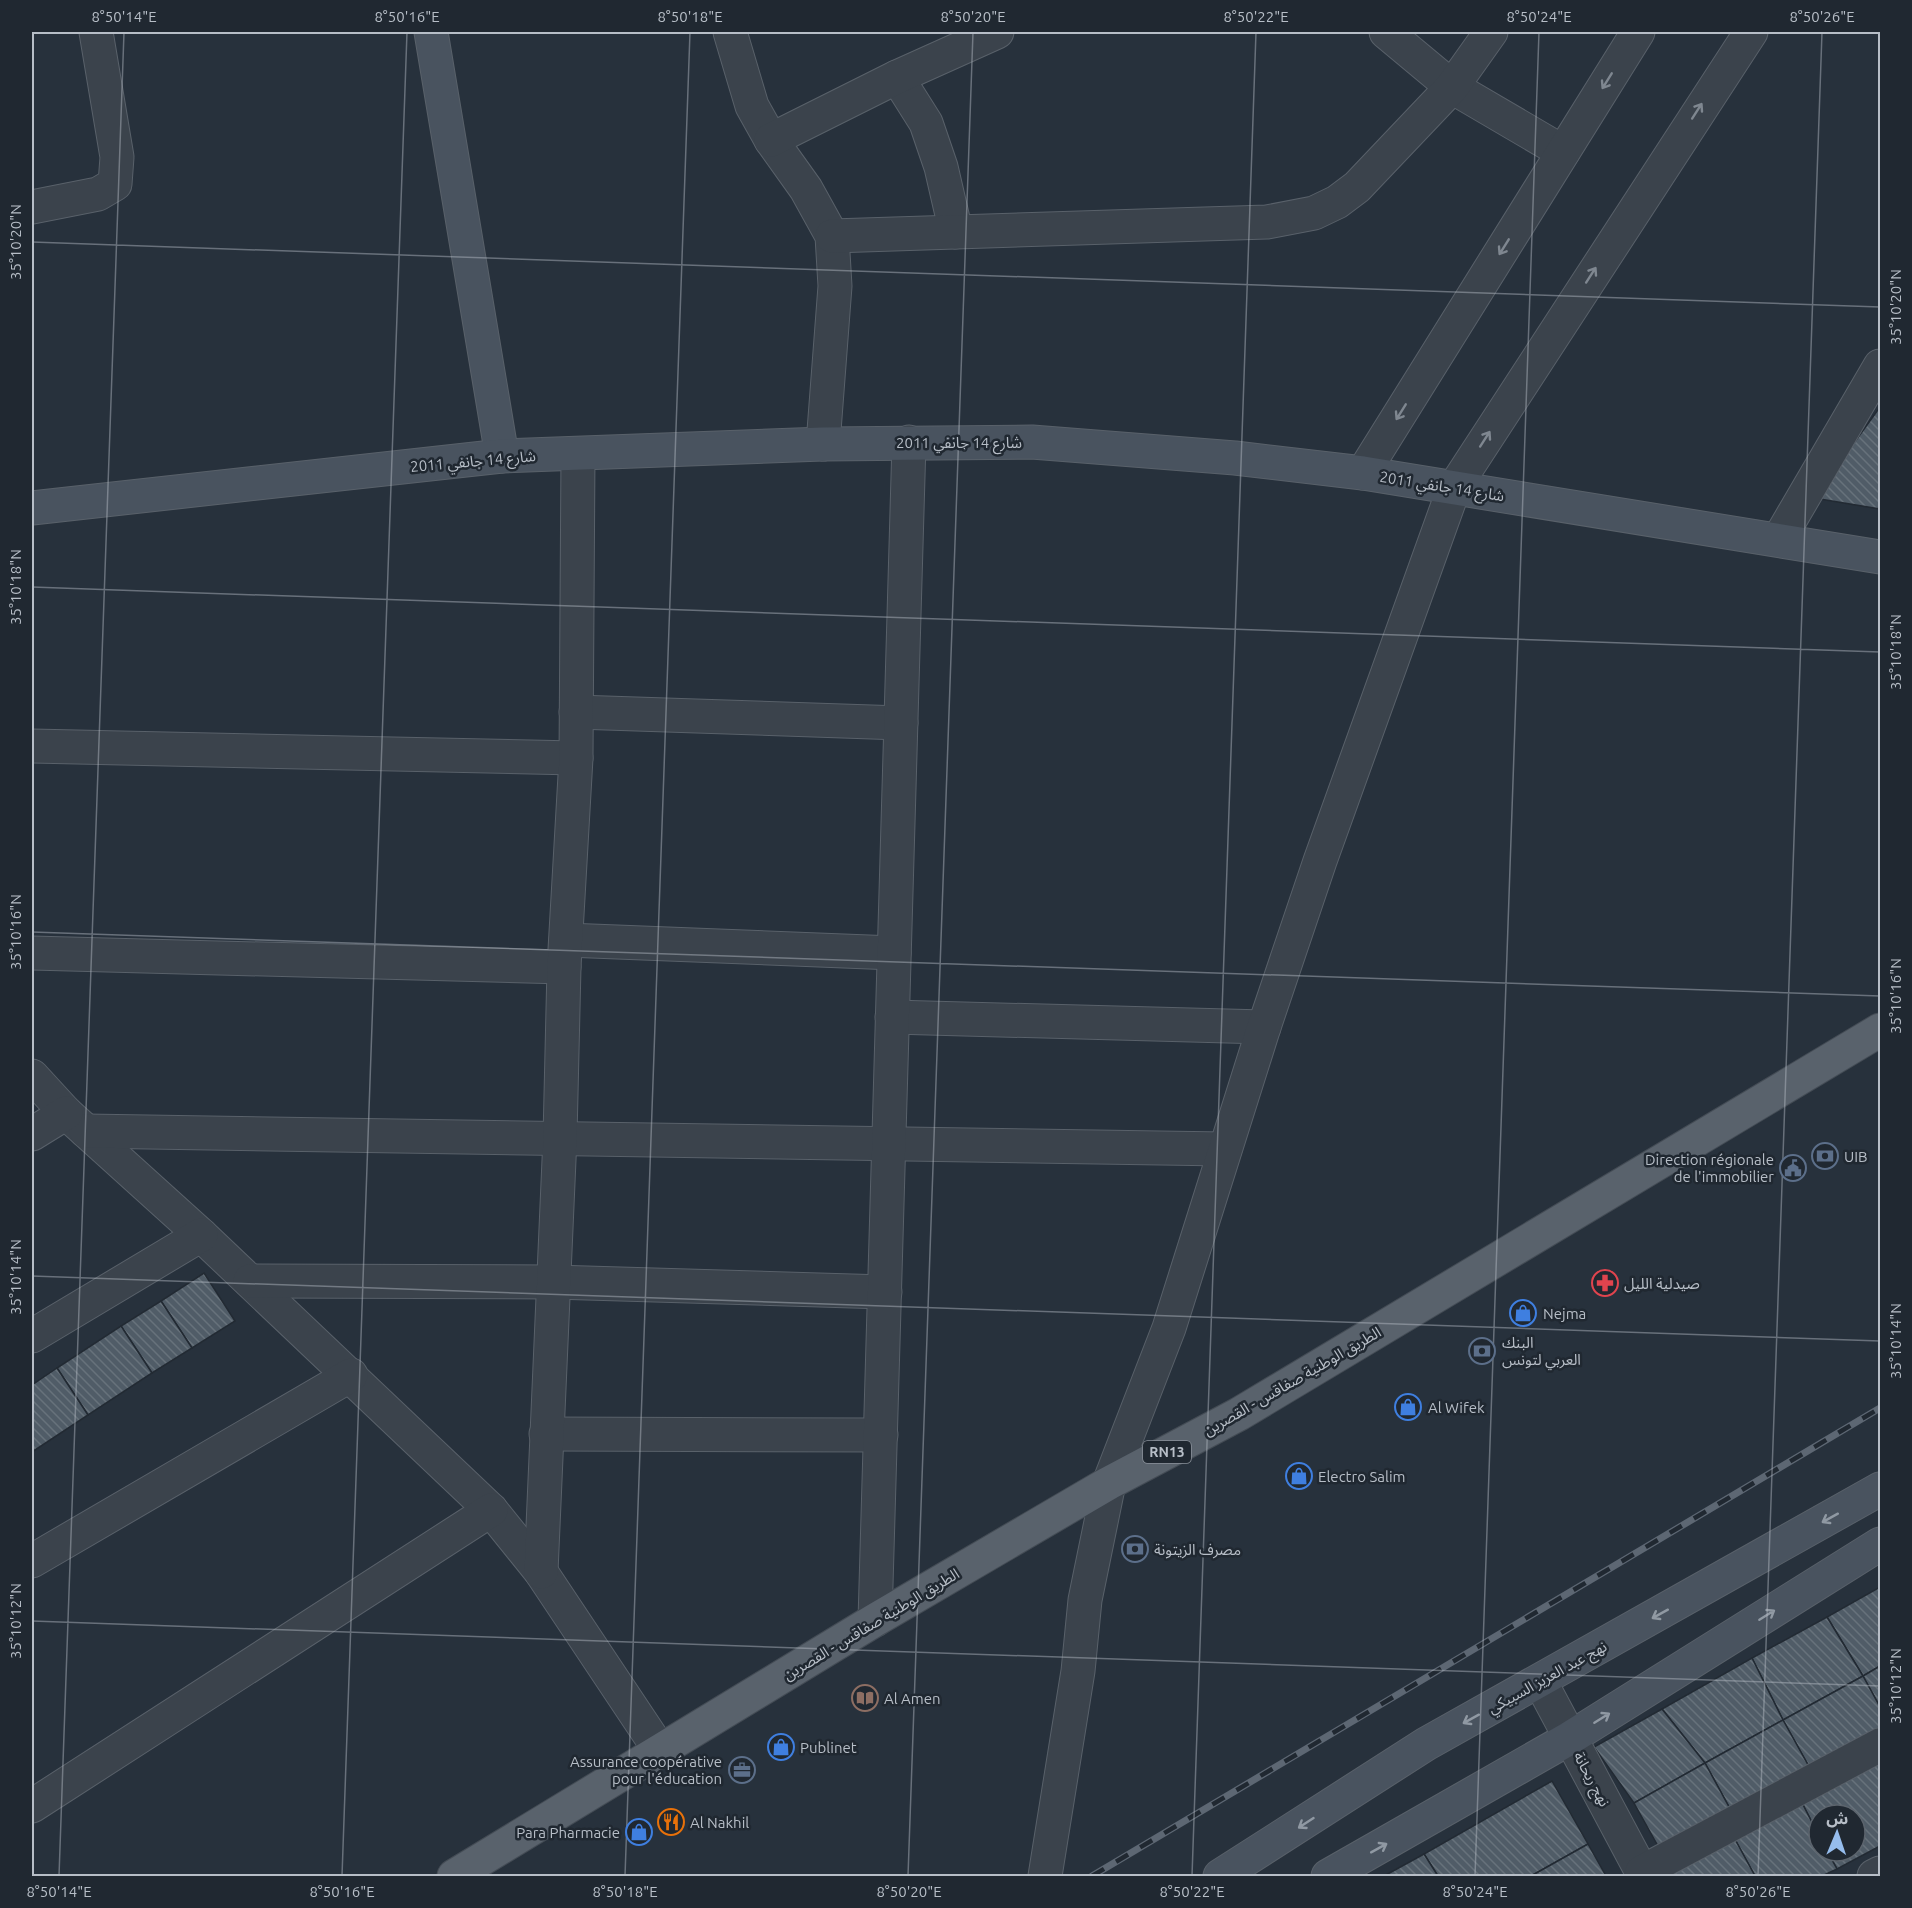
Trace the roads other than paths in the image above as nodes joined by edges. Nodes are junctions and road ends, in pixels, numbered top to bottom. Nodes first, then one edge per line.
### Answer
1 (96, 32) edge
2 (431, 32) edge
3 (730, 32) edge
4 (997, 32) edge
5 (1386, 32) edge
6 (1491, 32) edge
7 (1638, 32) edge
8 (1750, 32) edge
9 (897, 77) junction
10 (1452, 87) junction
11 (771, 140) junction
12 (1563, 152) junction
13 (32, 207) edge
14 (956, 232) junction
15 (832, 236) junction
16 (1881, 366) edge
17 (909, 442) junction
18 (823, 444) junction
19 (578, 454) junction
20 (502, 456) junction
21 (1363, 473) junction
22 (1454, 488) junction
23 (32, 508) edge
24 (1779, 539) junction
25 (1881, 557) edge
26 (576, 712) junction
27 (901, 723) junction
28 (32, 746) edge
29 (576, 758) junction
30 (32, 953) edge
31 (894, 953) junction
32 (565, 954) junction
33 (892, 1017) junction
34 (1264, 1027) junction
35 (1881, 1030) edge
36 (32, 1076) edge
37 (76, 1122) junction
38 (32, 1134) edge
39 (560, 1137) junction
40 (889, 1142) junction
41 (1225, 1149) junction
42 (201, 1235) junction
43 (250, 1281) junction
44 (553, 1282) junction
45 (885, 1292) junction
46 (32, 1336) edge
47 (351, 1376) junction
48 (546, 1434) junction
49 (881, 1435) junction
50 (1109, 1483) junction
51 (1881, 1489) edge
52 (491, 1510) junction
53 (1881, 1544) edge
54 (32, 1562) edge
55 (541, 1572) junction
56 (875, 1620) junction
57 (1540, 1681) junction
58 (1570, 1738) junction
59 (1881, 1745) edge
60 (661, 1752) junction
61 (32, 1806) edge
62 (1881, 1873) edge
63 (1643, 1874) edge
64 (454, 1876) edge
65 (1044, 1876) edge
66 (1221, 1876) edge
67 (1328, 1876) edge
68 (1874, 1876) edge

1 - 13 street
2 - 20 main road
3 - 11 street
4 - 9 street
5 - 10 street
6 - 10 street
7 -> 12 street
22 -> 8 street
9 - 11 street
9 - 14 street
10 - 12 street
10 - 14 street
11 - 15 street
12 -> 21 street
14 - 15 street
15 - 18 street
16 - 24 street
17 - 18 main road, شارع 14 جانفي 2011
17 - 21 main road, شارع 14 جانفي 2011
17 - 27 street
18 - 19 main road, شارع 14 جانفي 2011
19 - 20 main road, شارع 14 جانفي 2011
19 - 26 street
20 - 23 main road, شارع 14 جانفي 2011
21 - 22 main road, شارع 14 جانفي 2011
22 - 24 main road, شارع 14 جانفي 2011
22 - 34 street
24 - 25 main road, شارع 14 جانفي 2011
26 - 27 street
26 - 29 street
27 - 31 street
28 - 29 street
29 - 32 street
30 - 32 street
31 - 32 street
31 - 33 street
32 - 39 street
33 - 34 street
33 - 40 street
34 - 41 street
35 - 50 main road, الطريق الوطنية صفاقس - القصرين / RN13
36 - 37 street
37 - 38 street
37 - 39 street
37 - 42 street
39 - 40 street
39 - 44 street
40 - 41 street
40 - 45 street
41 - 50 street
42 - 43 street
42 - 46 street
43 - 44 street
43 - 47 street
44 - 45 street
44 - 48 street
45 - 49 street
47 - 52 street
47 - 54 street
48 - 49 street
48 - 55 street
49 - 56 street
50 - 56 main road, الطريق الوطنية صفاقس - القصرين / RN13
50 - 65 street
51 -> 57 main road, نهج عبد العزيز السبيكي
52 - 55 street
52 - 61 street
58 -> 53 main road
55 - 60 street
56 - 60 main road, الطريق الوطنية صفاقس - القصرين / RN13
57 - 58 street, نهج ريحانة
57 -> 66 main road, نهج عبد العزيز السبيكي
58 - 63 street, نهج ريحانة
67 -> 58 main road
59 - 63 street
60 - 64 main road, الطريق الوطنية صفاقس - القصرين / RN13
62 - 68 street

